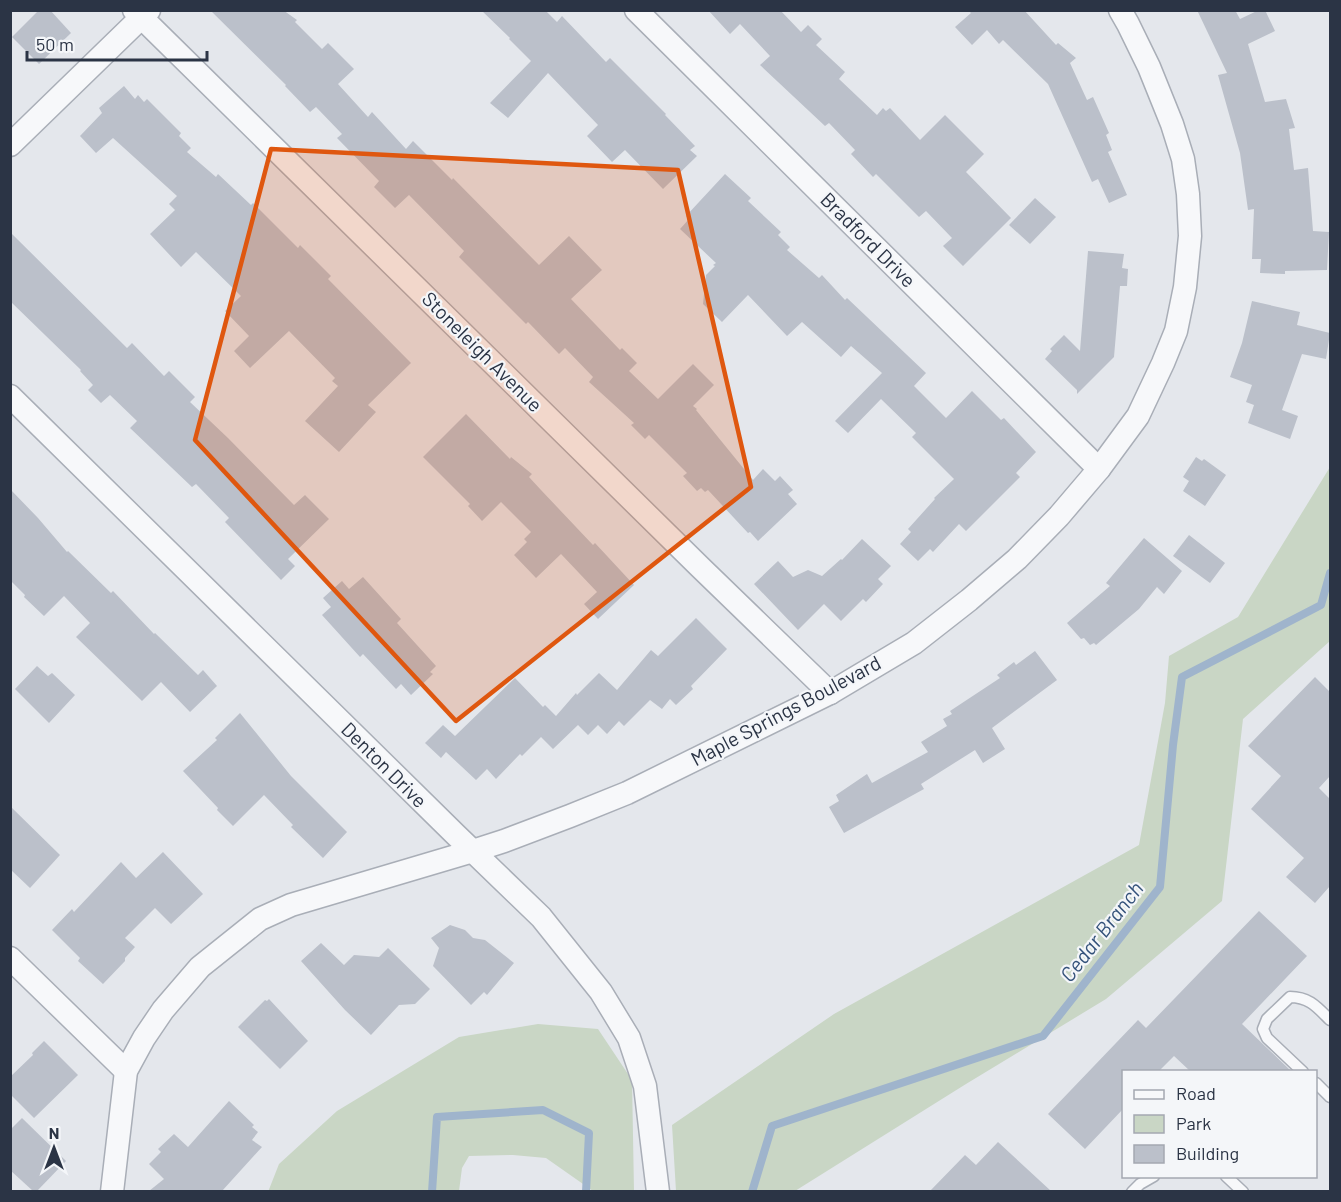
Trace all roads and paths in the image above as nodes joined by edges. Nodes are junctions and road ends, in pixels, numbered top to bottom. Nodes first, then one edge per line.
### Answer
1 (636, 10) edge
2 (1120, 10) edge
3 (142, 13) edge
4 (12, 140) edge
5 (10, 396) edge
6 (1099, 469) junction
7 (830, 693) junction
8 (472, 851) junction
9 (10, 958) edge
10 (1330, 1020) edge
11 (1302, 1070) edge
12 (126, 1071) junction
13 (1317, 1084) edge
14 (1330, 1097) edge
15 (1150, 1178) edge
16 (1228, 1178) edge
17 (111, 1191) edge
18 (657, 1191) edge
19 (1132, 1191) edge
20 (1243, 1191) edge

1 - 6 street, Bradford Drive
2 - 6 street, Maple Springs Boulevard
3 - 4 street
3 - 7 street, Stoneleigh Avenue
5 - 8 street, Denton Drive
6 - 7 street, Maple Springs Boulevard
7 - 8 street, Maple Springs Boulevard
8 - 12 street, Maple Springs Boulevard
8 - 18 street, Denton Drive
9 - 12 street
10 - 11 lane
12 - 17 street, Maple Springs Boulevard
13 - 14 lane
15 - 19 lane
16 - 20 lane

